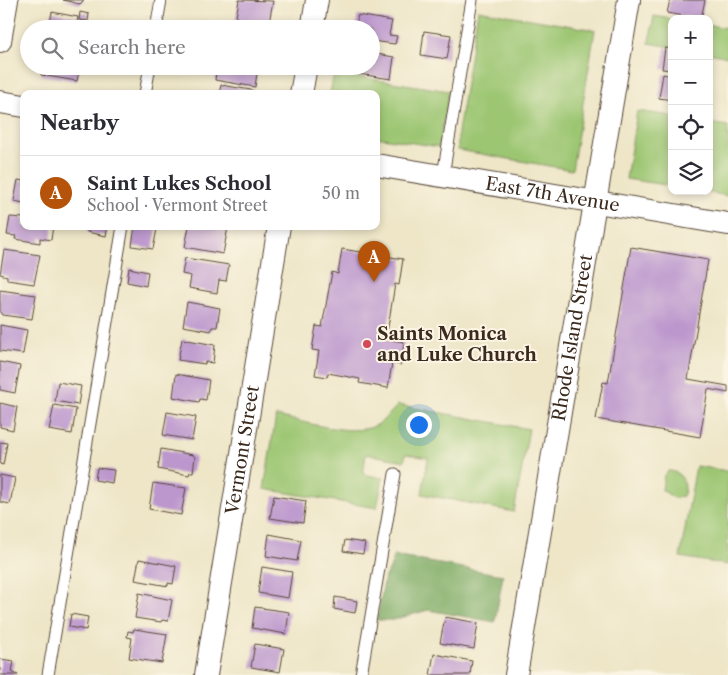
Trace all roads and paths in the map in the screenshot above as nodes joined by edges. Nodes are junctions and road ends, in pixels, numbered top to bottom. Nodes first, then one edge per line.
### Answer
1 (7, 0) edge
2 (161, 0) edge
3 (317, 0) edge
4 (472, 0) edge
5 (629, 0) edge
6 (158, 20) edge
7 (314, 20) edge
8 (0, 41) edge
9 (149, 75) edge
10 (304, 75) edge
11 (147, 90) edge
12 (302, 90) edge
13 (0, 102) edge
14 (20, 105) edge
15 (380, 166) edge
16 (443, 175) junction
17 (596, 201) junction
18 (728, 224) edge
19 (122, 230) edge
20 (278, 230) edge
21 (395, 474) dead end
22 (48, 675) edge
23 (206, 675) edge
24 (361, 675) edge
25 (516, 675) edge

1 - 8 street
2 - 6 lane
3 - 7 street
4 - 16 lane
5 - 17 street, Rhode Island Street
9 - 11 lane
10 - 12 street
13 - 14 street
15 - 16 street, East 7th Avenue
16 - 17 street, East 7th Avenue
17 - 18 street, East 7th Avenue
17 - 25 street, Rhode Island Street
19 - 22 lane
20 - 23 street, Vermont Street
21 - 24 lane

